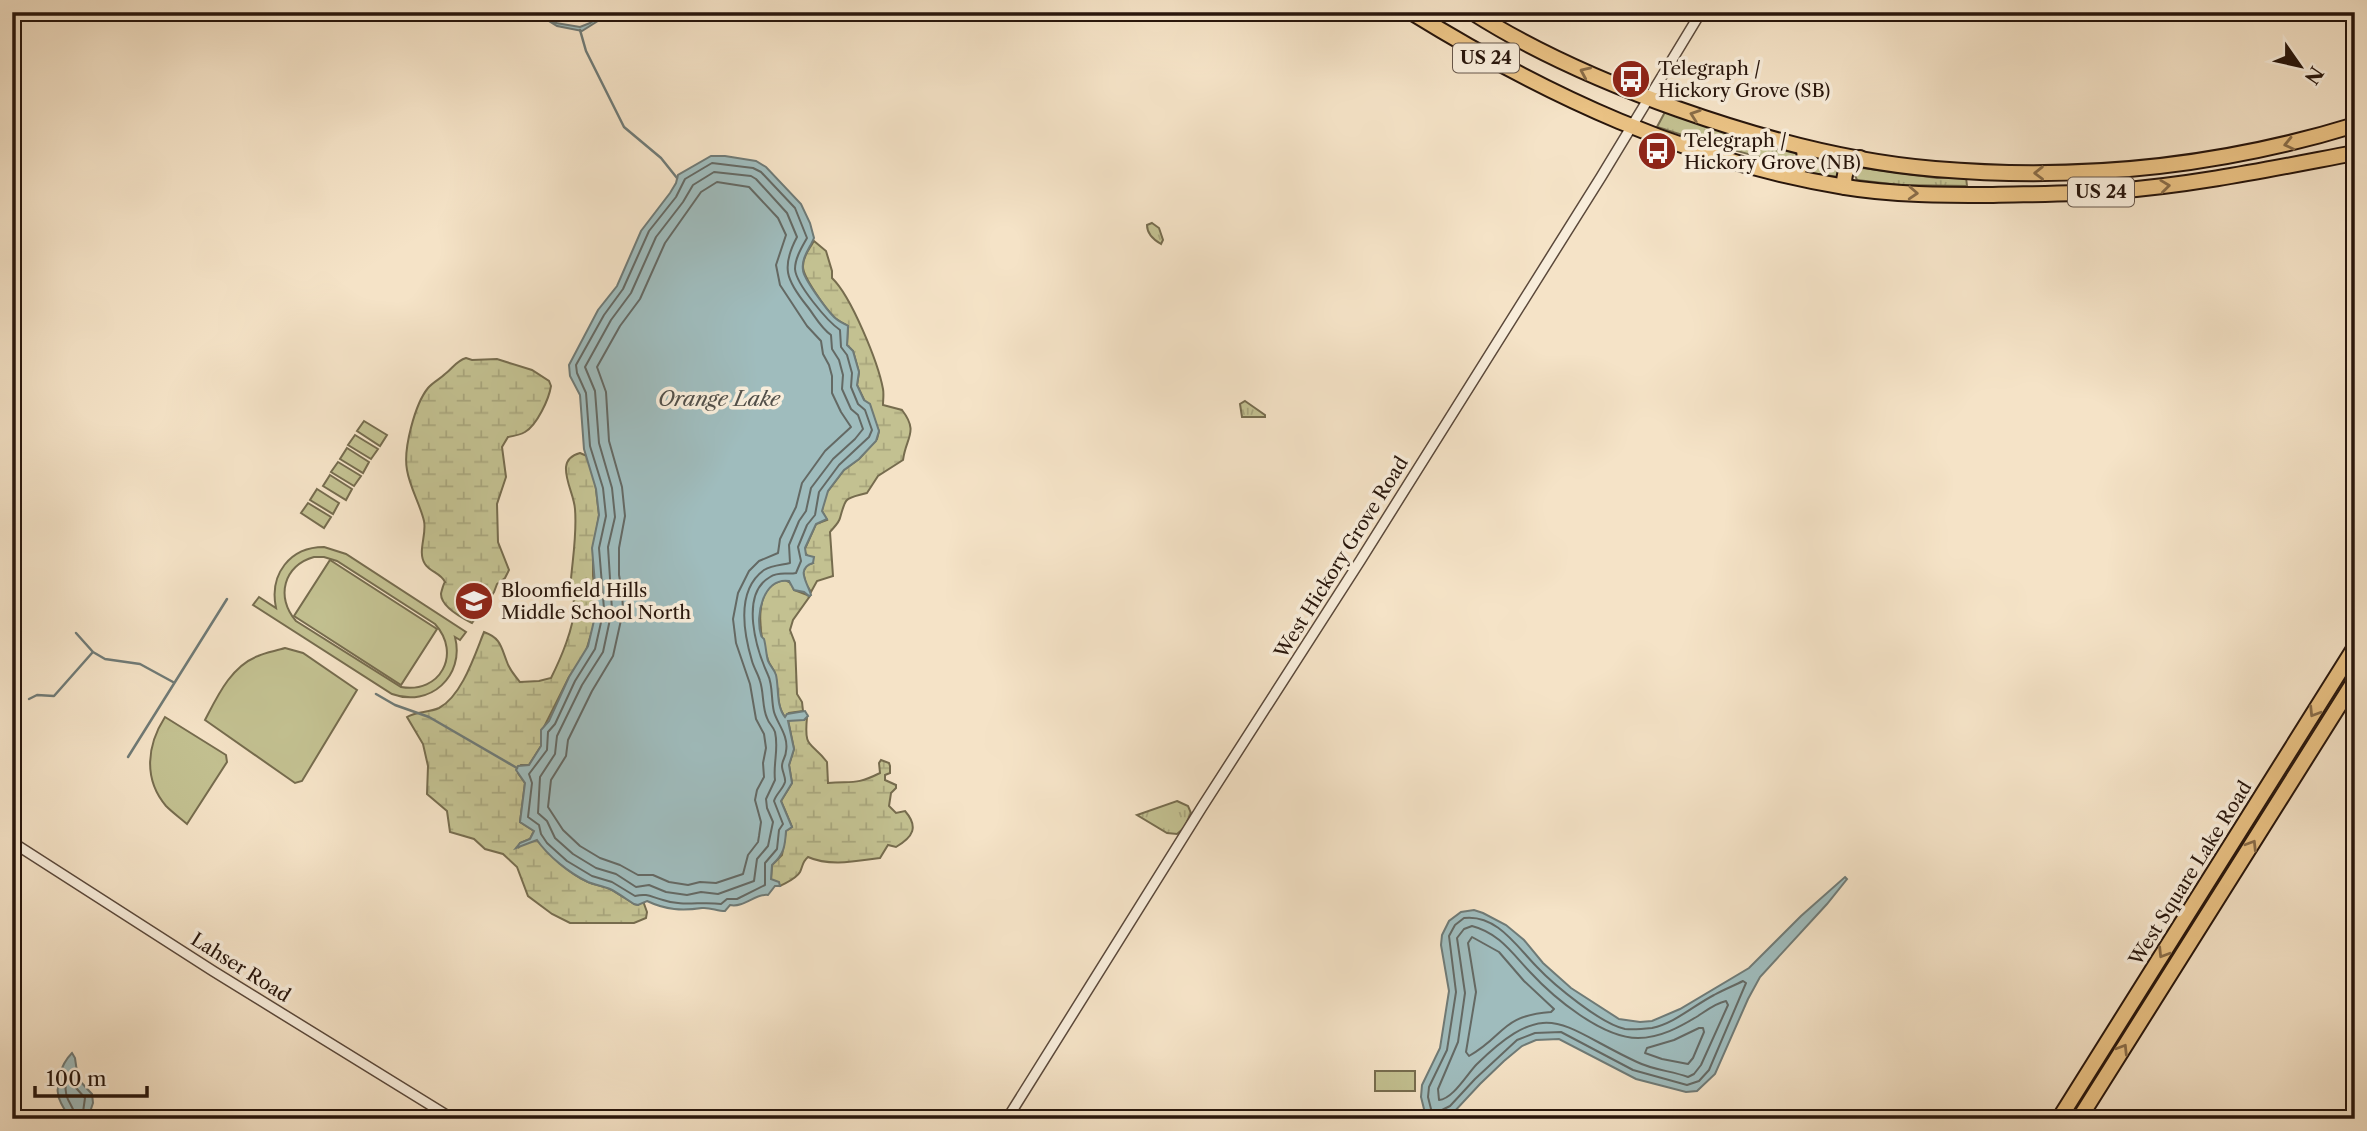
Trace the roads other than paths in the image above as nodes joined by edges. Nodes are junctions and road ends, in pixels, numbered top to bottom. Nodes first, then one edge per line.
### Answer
1 (1472, 12) edge
2 (1701, 12) edge
3 (1415, 14) edge
4 (1648, 99) junction
5 (2355, 125) edge
6 (1630, 128) junction
7 (1804, 148) junction
8 (2355, 153) edge
9 (1860, 158) junction
10 (1791, 176) junction
11 (1845, 187) junction
12 (2355, 647) edge
13 (2355, 680) edge
14 (12, 842) edge
15 (453, 1119) edge
16 (1007, 1119) edge
17 (2059, 1119) edge
18 (2079, 1119) edge

4 -> 1 highway, US 24
2 - 4 street, West Hickory Grove Road
3 - 6 highway, US 24
4 - 6 street, West Hickory Grove Road
7 -> 4 highway, US 24
5 -> 9 highway, US 24
6 - 10 highway, US 24
6 - 16 street, West Hickory Grove Road
7 - 9 highway, US 24
7 - 10 highway
11 -> 8 highway, US 24
9 - 11 highway
10 - 11 highway, US 24
12 -> 17 highway, West Square Lake Road
18 -> 13 highway, West Square Lake Road
14 - 15 street, Lahser Road

